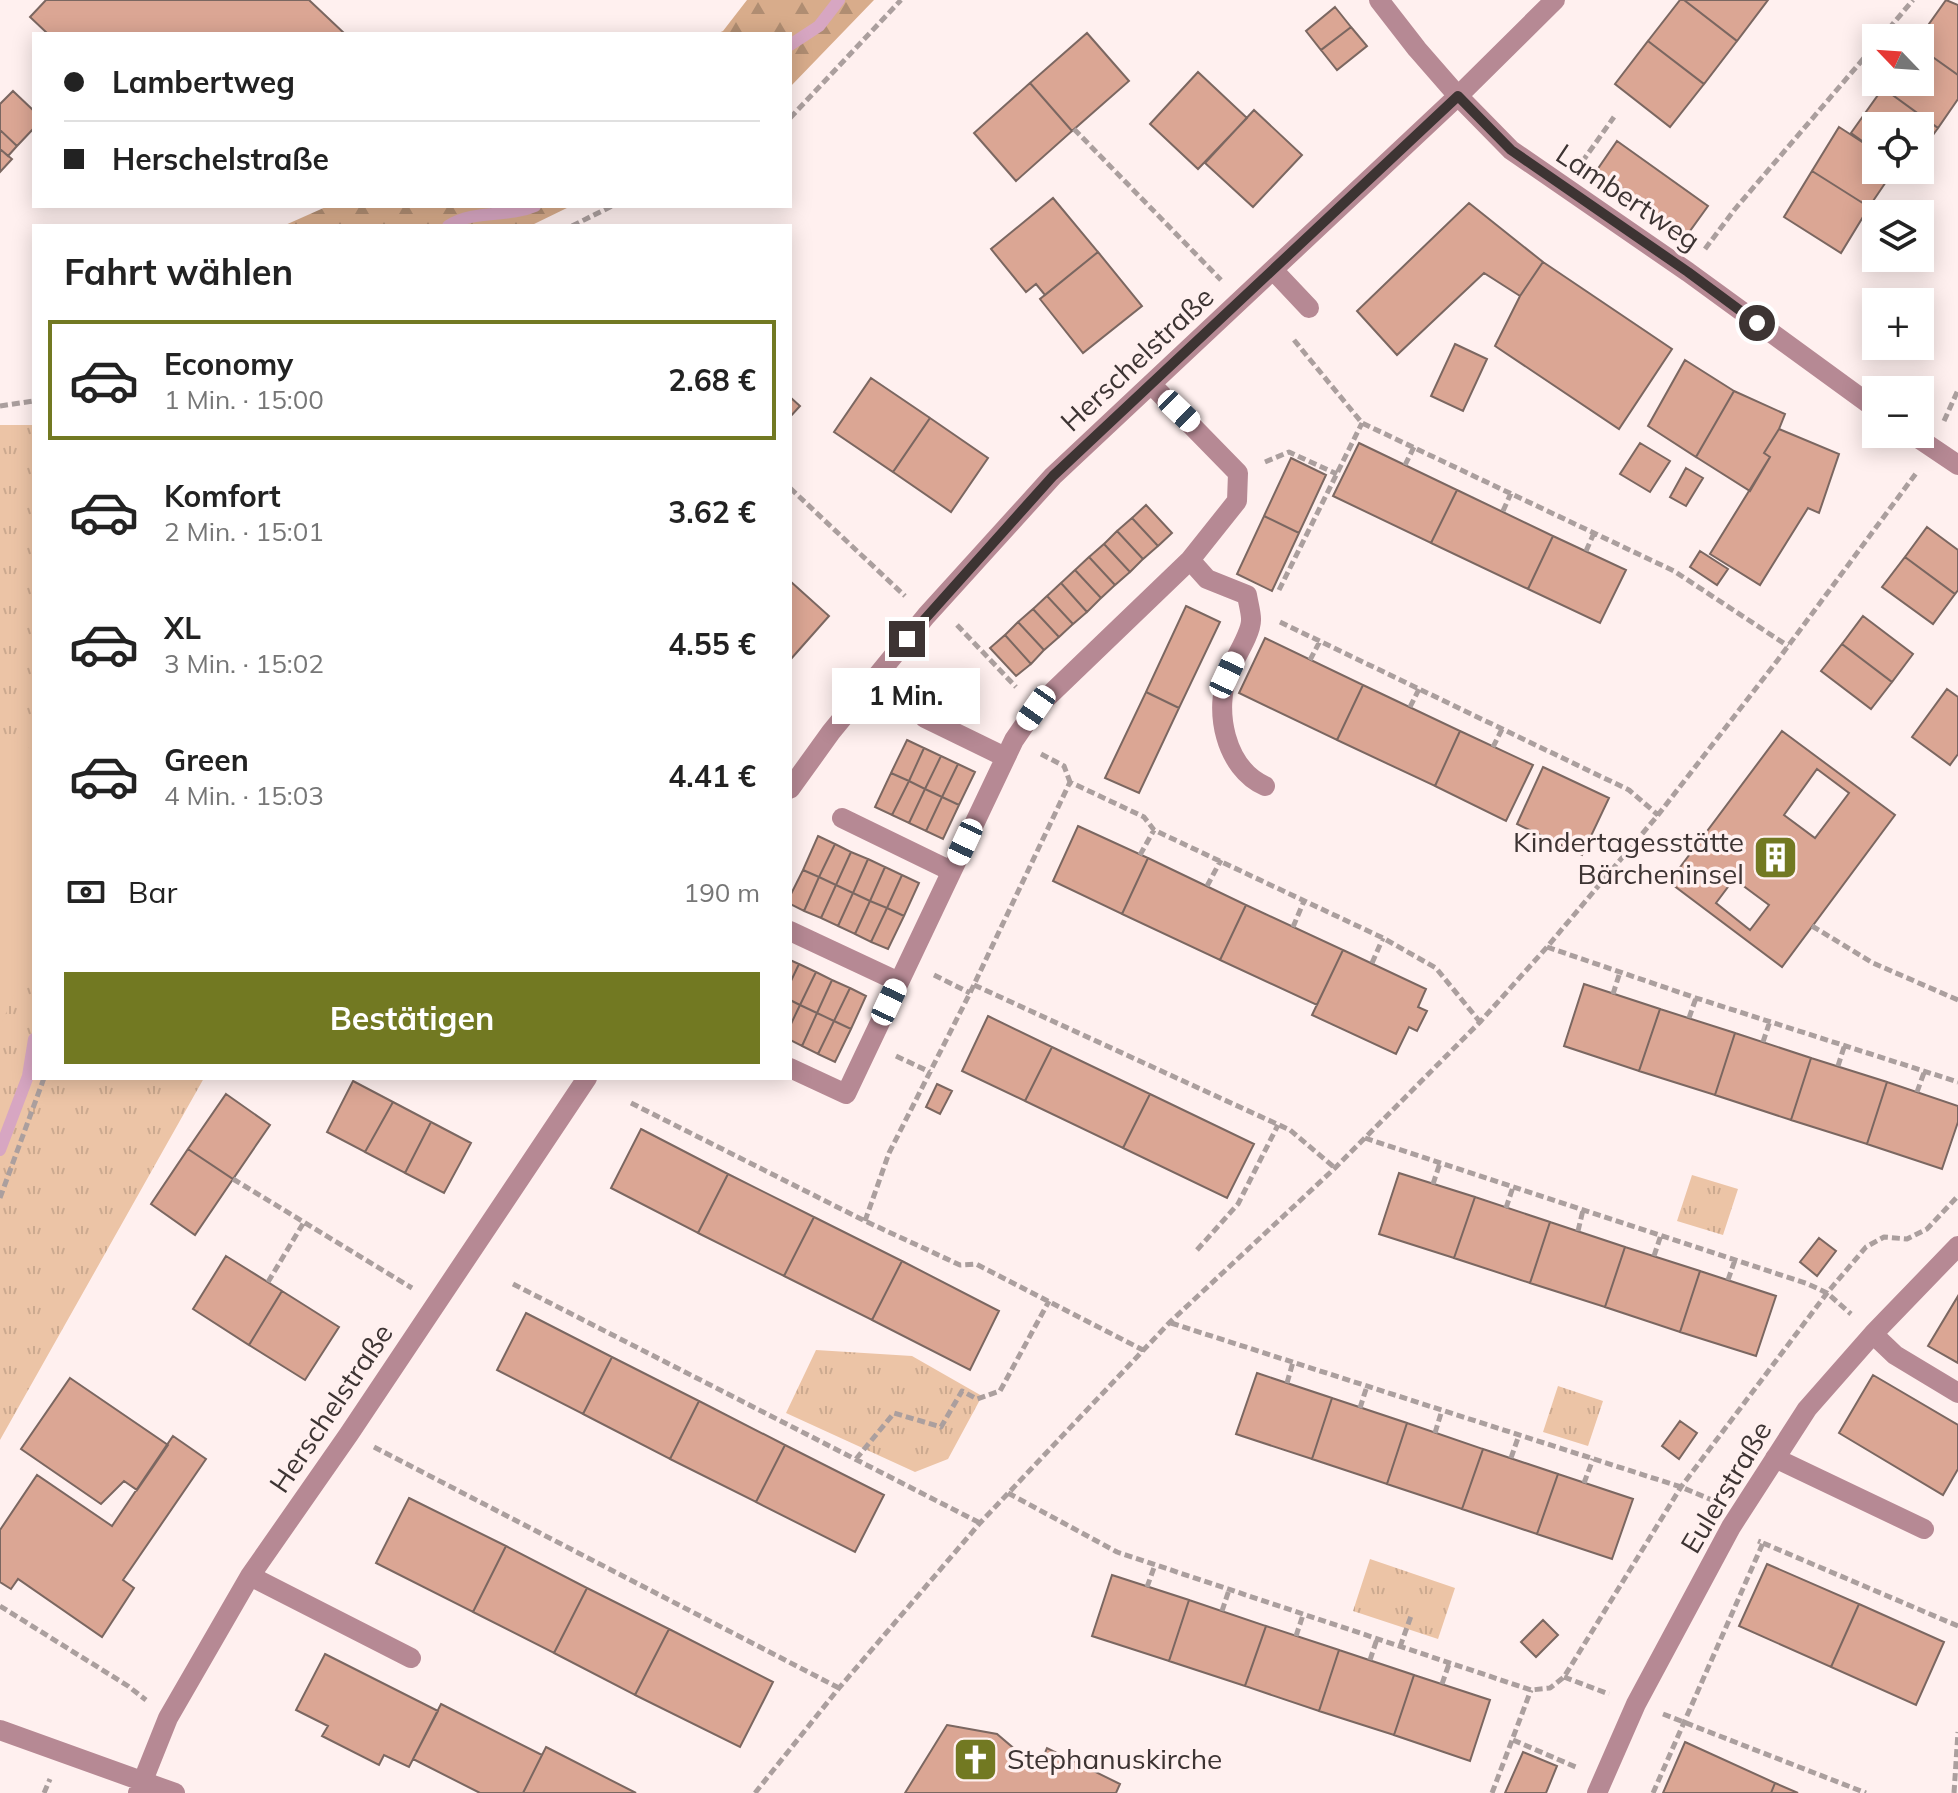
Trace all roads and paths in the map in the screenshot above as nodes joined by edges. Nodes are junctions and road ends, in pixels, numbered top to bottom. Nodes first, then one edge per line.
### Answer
1 (901, 0) edge
2 (1379, 0) edge
3 (1555, 0) edge
4 (1913, 0) edge
5 (1893, 24) edge
6 (1862, 60) edge
7 (1458, 96) junction
8 (792, 116) edge
9 (1614, 117) dead end
10 (1074, 129) dead end
11 (1563, 187) junction
12 (608, 208) edge
13 (576, 224) edge
14 (1273, 270) junction
15 (1688, 272) junction
16 (1241, 301) junction
17 (1309, 308) dead end
18 (1294, 340) dead end
19 (1151, 384) junction
20 (1862, 399) edge
21 (32, 401) edge
22 (0, 406) edge
23 (1362, 423) junction
24 (1414, 447) junction
25 (1934, 449) joint
26 (1289, 452) dead end
27 (1405, 465) dead end
28 (1958, 465) edge
29 (1337, 474) junction
30 (792, 490) edge
31 (1511, 493) junction
32 (1503, 511) dead end
33 (1594, 533) junction
34 (1586, 551) dead end
35 (1190, 560) junction
36 (1273, 601) dead end
37 (932, 610) junction
38 (1270, 617) dead end
39 (1320, 641) junction
40 (1788, 646) junction
41 (1310, 660) dead end
42 (1419, 689) junction
43 (1410, 707) dead end
44 (1036, 708) junction
45 (925, 718) dead end
46 (1502, 729) junction
47 (1493, 747) dead end
48 (1010, 748) junction
49 (1070, 782) junction
50 (792, 786) edge
51 (1265, 786) dead end
52 (1658, 815) junction
53 (842, 818) dead end
54 (1154, 830) junction
55 (1140, 855) dead end
56 (1221, 860) junction
57 (951, 871) junction
58 (1207, 886) dead end
59 (1304, 901) junction
60 (1812, 926) dead end
61 (1293, 927) dead end
62 (792, 932) edge
63 (1383, 938) junction
64 (1547, 947) junction
65 (1372, 963) dead end
66 (1620, 972) junction
67 (899, 982) junction
68 (974, 985) junction
69 (1613, 994) dead end
70 (1696, 998) junction
71 (1958, 1000) edge
72 (1689, 1018) dead end
73 (1770, 1021) junction
74 (1480, 1022) junction
75 (1763, 1042) dead end
76 (1845, 1044) junction
77 (1838, 1066) dead end
78 (792, 1069) edge
79 (1925, 1070) junction
80 (43, 1080) edge
81 (586, 1080) edge
82 (1958, 1082) edge
83 (1917, 1092) dead end
84 (631, 1103) dead end
85 (1278, 1125) junction
86 (1365, 1138) junction
87 (1440, 1163) junction
88 (1335, 1168) junction
89 (233, 1179) dead end
90 (1433, 1184) dead end
91 (1513, 1187) junction
92 (1958, 1196) edge
93 (0, 1198) edge
94 (1506, 1208) dead end
95 (1583, 1210) junction
96 (865, 1221) junction
97 (304, 1222) junction
98 (1578, 1231) dead end
99 (1661, 1235) junction
100 (1958, 1246) edge
101 (1197, 1250) dead end
102 (1654, 1256) dead end
103 (1735, 1260) junction
104 (1728, 1280) dead end
105 (268, 1282) dead end
106 (513, 1284) dead end
107 (1827, 1293) junction
108 (1049, 1301) junction
109 (437, 1303) junction
110 (1170, 1322) junction
111 (1873, 1334) junction
112 (1143, 1350) junction
113 (1293, 1362) junction
114 (1287, 1383) dead end
115 (1367, 1386) junction
116 (1958, 1393) edge
117 (1360, 1408) dead end
118 (1442, 1410) junction
119 (1435, 1433) dead end
120 (349, 1434) junction
121 (1519, 1435) junction
122 (1511, 1458) dead end
123 (1775, 1458) junction
124 (856, 1459) junction
125 (1593, 1459) junction
126 (1584, 1483) dead end
127 (1681, 1487) junction
128 (1008, 1493) junction
129 (1735, 1520) junction
130 (980, 1523) junction
131 (1924, 1529) dead end
132 (1763, 1543) junction
133 (1155, 1565) junction
134 (250, 1576) junction
135 (1147, 1587) dead end
136 (1229, 1590) junction
137 (0, 1606) edge
138 (1222, 1611) dead end
139 (1303, 1615) junction
140 (1411, 1616) dead end
141 (1958, 1626) edge
142 (1296, 1636) dead end
143 (1377, 1639) junction
144 (1400, 1647) junction
145 (411, 1658) dead end
146 (1370, 1660) dead end
147 (1449, 1664) junction
148 (1564, 1677) junction
149 (1442, 1684) dead end
150 (839, 1688) junction
151 (1531, 1690) junction
152 (1636, 1704) junction
153 (168, 1718) junction
154 (1685, 1722) junction
155 (0, 1730) edge
156 (1958, 1732) edge
157 (1513, 1740) junction
158 (1600, 1786) edge
159 (140, 1788) edge
160 (175, 1793) edge
161 (755, 1793) edge
162 (1492, 1793) edge
163 (1653, 1793) edge
164 (1866, 1793) edge
165 (1954, 1793) edge

1 - 8 path
2 - 7 street, Lambertweg
3 - 7 street, Herschelstraße
4 - 5 path
6 - 15 path
7 - 11 street, Lambertweg
7 - 14 street, Herschelstraße
9 - 11 path
10 - 16 path
11 - 15 street, Lambertweg
12 - 13 path
14 - 16 street, Herschelstraße
14 - 17 street
15 - 20 street, Lambertweg
16 - 19 street, Herschelstraße
18 - 23 path
19 - 35 street
19 - 37 street, Herschelstraße
21 - 22 path
23 - 24 path
23 - 29 path
24 - 27 path
24 - 31 path
25 - 28 street
25 - 40 path
26 - 29 path
29 - 36 path
30 - 37 path
31 - 32 path
31 - 33 path
33 - 34 path
33 - 40 path
35 - 44 street
35 - 51 street
37 - 44 path
37 - 50 street, Herschelstraße
38 - 39 path
39 - 41 path
39 - 42 path
40 - 52 path
42 - 43 path
42 - 46 path
44 - 48 street
45 - 48 street
46 - 47 path
46 - 52 path
48 - 49 path
48 - 57 street
49 - 54 path
49 - 68 path
52 - 64 path
53 - 57 street
54 - 55 path
54 - 56 path
56 - 58 path
56 - 59 path
57 - 67 street
59 - 61 path
59 - 63 path
60 - 71 path
62 - 67 street
63 - 65 path
63 - 74 path
64 - 66 path
64 - 74 path
66 - 69 path
66 - 70 path
67 - 78 street
68 - 85 path
68 - 96 path
70 - 72 path
70 - 73 path
73 - 75 path
73 - 76 path
74 - 86 path
76 - 77 path
76 - 79 path
79 - 82 path
79 - 83 path
80 - 93 path
81 - 109 street, Herschelstraße
84 - 96 path
85 - 88 path
85 - 101 path
86 - 87 path
86 - 88 path
87 - 90 path
87 - 91 path
88 - 110 path
89 - 97 path
91 - 94 path
91 - 95 path
92 - 107 path
95 - 98 path
95 - 99 path
96 - 108 path
97 - 105 path
97 - 109 path
99 - 102 path
99 - 103 path
100 - 111 street, Eulerstraße
103 - 104 path
103 - 107 path
106 - 124 path
107 - 111 path
107 - 127 path
108 - 112 path
108 - 124 path
109 - 120 street, Herschelstraße
110 - 112 path
110 - 113 path
111 - 116 street
111 - 123 street, Eulerstraße
112 - 128 path
113 - 114 path
113 - 115 path
115 - 117 path
115 - 118 path
118 - 119 path
118 - 121 path
120 - 134 street, Herschelstraße
120 - 150 path
121 - 122 path
121 - 125 path
123 - 129 street, Eulerstraße
123 - 131 street
124 - 130 path
125 - 126 path
125 - 127 path
127 - 129 path
127 - 148 path
128 - 130 path
128 - 133 path
129 - 132 path
129 - 152 street, Eulerstraße
130 - 150 path
132 - 141 path
132 - 154 path
133 - 135 path
133 - 136 path
134 - 145 street
134 - 153 street, Herschelstraße
136 - 138 path
136 - 139 path
137 - 153 path
139 - 142 path
139 - 143 path
140 - 144 path
143 - 144 path
143 - 146 path
144 - 147 path
147 - 149 path
147 - 151 path
148 - 151 path
148 - 152 path
150 - 161 path
151 - 157 path
152 - 154 path
152 - 158 street, Eulerstraße
153 - 159 street, Herschelstraße
154 - 163 path
154 - 164 path
155 - 159 street
156 - 165 path
157 - 158 path
157 - 162 path
159 - 160 street

